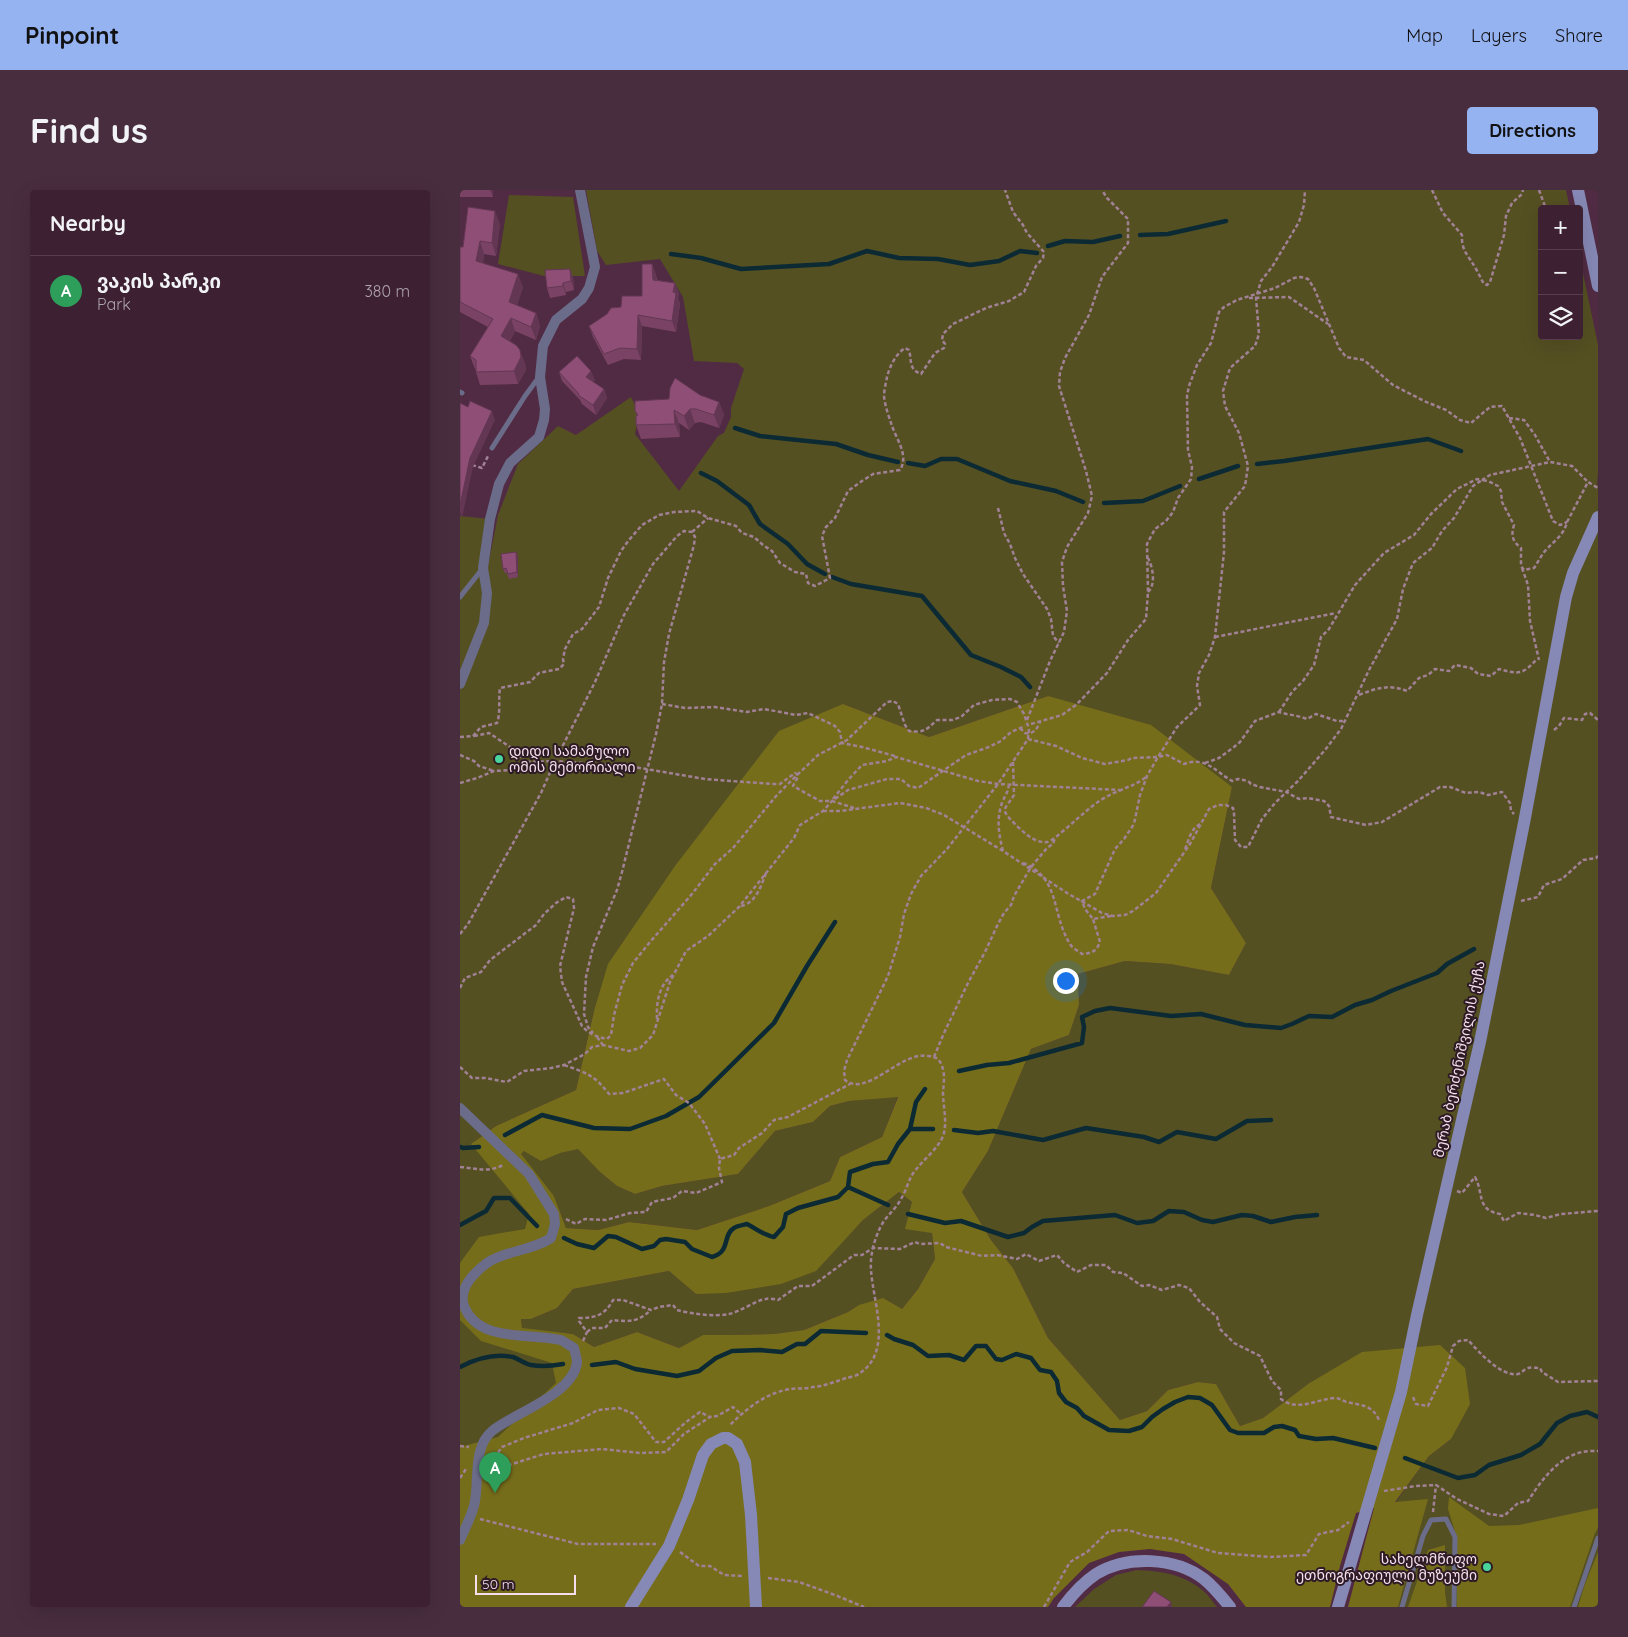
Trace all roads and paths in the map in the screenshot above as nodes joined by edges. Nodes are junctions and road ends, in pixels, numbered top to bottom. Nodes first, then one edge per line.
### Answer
1 (580, 190) edge
2 (1005, 190) edge
3 (1102, 190) edge
4 (1305, 190) edge
5 (1432, 190) edge
6 (1524, 190) edge
7 (1539, 190) edge
8 (1578, 190) edge
9 (1545, 205) edge
10 (1598, 286) edge
11 (1248, 297) junction
12 (1256, 298) junction
13 (1328, 324) junction
14 (540, 377) junction
15 (1509, 418) junction
16 (492, 448) joint
17 (1550, 462) junction
18 (466, 464) edge
19 (1532, 466) junction
20 (1482, 480) junction
21 (1588, 482) junction
22 (1598, 488) edge
23 (998, 508) dead end
24 (1598, 516) edge
25 (708, 518) junction
26 (1567, 522) junction
27 (692, 532) junction
28 (1147, 555) junction
29 (1521, 566) junction
30 (483, 568) junction
31 (1148, 592) junction
32 (460, 598) edge
33 (1338, 612) junction
34 (1215, 637) junction
35 (1059, 643) junction
36 (1537, 659) junction
37 (1551, 670) junction
38 (460, 684) edge
39 (1358, 695) junction
40 (662, 704) junction
41 (1278, 712) junction
42 (1598, 720) edge
43 (1027, 721) junction
44 (1346, 721) junction
45 (1040, 722) junction
46 (1031, 724) dead end
47 (1025, 726) dead end
48 (1020, 728) junction
49 (1551, 732) dead end
50 (1029, 734) junction
51 (473, 736) junction
52 (460, 737) edge
53 (1028, 738) junction
54 (842, 743) junction
55 (460, 755) edge
56 (896, 757) junction
57 (1158, 757) junction
58 (555, 761) junction
59 (525, 762) junction
60 (1013, 762) junction
61 (1206, 762) junction
62 (647, 768) junction
63 (494, 771) junction
64 (942, 772) junction
65 (797, 775) junction
66 (1147, 776) junction
67 (460, 783) edge
68 (998, 784) junction
69 (1010, 784) junction
70 (1014, 784) junction
71 (1120, 790) junction
72 (1286, 792) junction
73 (832, 801) junction
74 (857, 809) junction
75 (823, 811) junction
76 (1525, 817) junction
77 (1201, 824) junction
78 (1054, 839) junction
79 (1003, 852) junction
80 (1184, 853) junction
81 (1598, 856) edge
82 (1018, 861) junction
83 (1031, 867) junction
84 (767, 870) junction
85 (1047, 881) junction
86 (1084, 902) junction
87 (1519, 902) dead end
88 (739, 907) junction
89 (1112, 916) junction
90 (1093, 918) junction
91 (460, 934) edge
92 (675, 974) junction
93 (460, 988) edge
94 (657, 1022) junction
95 (597, 1037) junction
96 (603, 1045) junction
97 (934, 1057) junction
98 (564, 1065) junction
99 (460, 1067) edge
100 (850, 1084) junction
101 (460, 1108) edge
102 (720, 1159) junction
103 (513, 1160) junction
104 (460, 1167) edge
105 (1446, 1188) junction
106 (1598, 1210) edge
107 (554, 1214) junction
108 (873, 1248) junction
109 (651, 1310) junction
110 (587, 1332) junction
111 (570, 1346) junction
112 (1598, 1381) edge
113 (1401, 1392) junction
114 (741, 1414) junction
115 (710, 1417) junction
116 (1392, 1426) junction
117 (719, 1440) junction
118 (1598, 1451) edge
119 (466, 1469) dead end
120 (460, 1478) edge
121 (1436, 1485) junction
122 (1372, 1493) junction
123 (470, 1516) junction
124 (1362, 1520) junction
125 (1431, 1520) junction
126 (1598, 1538) edge
127 (460, 1540) edge
128 (661, 1544) dead end
129 (677, 1550) dead end
130 (755, 1576) junction
131 (631, 1607) edge
132 (756, 1607) edge
133 (864, 1607) edge
134 (1044, 1607) edge
135 (1064, 1607) edge
136 (1230, 1607) edge
137 (1338, 1607) edge
138 (1402, 1607) edge
139 (1454, 1607) edge
140 (1574, 1607) edge

1 - 14 street
2 - 25 path
3 - 35 path
4 - 12 path
5 - 6 path
7 - 9 path
8 - 10 street
11 - 12 path
11 - 13 path
11 - 28 path
12 - 13 path
12 - 34 path
13 - 15 path
14 - 16 lane
14 - 30 street
15 - 17 path
15 - 19 path
16 - 18 path
17 - 19 path
17 - 21 path
19 - 20 path
19 - 26 path
20 - 29 path
20 - 33 path
20 - 39 path
21 - 22 path
21 - 26 path
23 - 35 path
24 - 37 street, მერაბ ბერძენიშვილის ქუჩა
25 - 27 path
25 - 51 path
26 - 29 path
27 - 40 path
27 - 58 path
28 - 31 path
28 - 31 path
29 - 36 path
30 - 32 lane
30 - 38 street
31 - 45 path
33 - 34 path
33 - 41 path
34 - 57 path
35 - 43 path
36 - 37 path
36 - 39 path
37 - 76 street, მერაბ ბერძენიშვილის ქუჩა
39 - 44 path
40 - 54 path
40 - 62 path
41 - 44 path
41 - 61 path
42 - 49 path
43 - 50 path
43 - 54 path
44 - 72 path
45 - 46 path
45 - 50 path
47 - 48 path
48 - 50 path
48 - 64 path
50 - 53 path
51 - 52 path
51 - 59 path
53 - 57 path
53 - 60 path
54 - 56 path
54 - 65 path
55 - 63 path
56 - 64 path
56 - 73 path
57 - 61 path
57 - 66 path
58 - 59 path
58 - 62 path
58 - 91 path
59 - 63 path
60 - 68 path
60 - 70 path
61 - 72 path
62 - 65 path
62 - 95 path
63 - 67 path
64 - 68 path
64 - 73 path
65 - 73 path
65 - 95 path
66 - 71 path
66 - 86 path
68 - 69 path
68 - 100 path
69 - 70 path
69 - 79 path
70 - 71 path
70 - 78 path
71 - 78 path
72 - 76 path
72 - 77 path
73 - 74 path
73 - 75 path
74 - 75 path
74 - 79 path
75 - 84 path
76 - 105 street, მერაბ ბერძენიშვილის ქუჩა
77 - 80 path
77 - 80 path
78 - 83 path
79 - 82 path
80 - 89 path
81 - 87 path
82 - 83 path
82 - 85 path
83 - 85 path
83 - 97 path
84 - 88 path
84 - 88 path
85 - 86 path
85 - 90 path
86 - 89 path
86 - 90 path
88 - 92 path
89 - 90 path
92 - 94 path
92 - 94 path
93 - 95 path
94 - 96 path
95 - 96 path
96 - 98 path
97 - 100 path
97 - 108 path
98 - 99 path
98 - 102 path
100 - 102 path
101 - 103 street
102 - 107 path
103 - 104 path
103 - 107 street
105 - 106 path
105 - 113 street, მერაბ ბერძენიშვილის ქუჩა
107 - 111 street
108 - 109 path
108 - 114 path
108 - 116 path
109 - 110 path
109 - 110 path
110 - 111 path
111 - 123 street
112 - 113 path
113 - 116 street, მერაბ ბერძენიშვილის ქუჩა
114 - 115 path
114 - 117 path
115 - 115 path
116 - 122 street, მერაბ ბერძენიშვილის ქუჩა
117 - 130 street
117 - 131 street
118 - 121 path
119 - 120 path
121 - 122 path
121 - 125 path
122 - 124 street, მერაბ ბერძენიშვილის ქუჩა
123 - 127 street
123 - 128 path
124 - 134 path
124 - 137 street, მერაბ ბერძენიშვილის ქუჩა
125 - 138 lane
125 - 139 lane
126 - 140 lane
129 - 130 path
130 - 132 street
130 - 133 path
135 - 136 street

